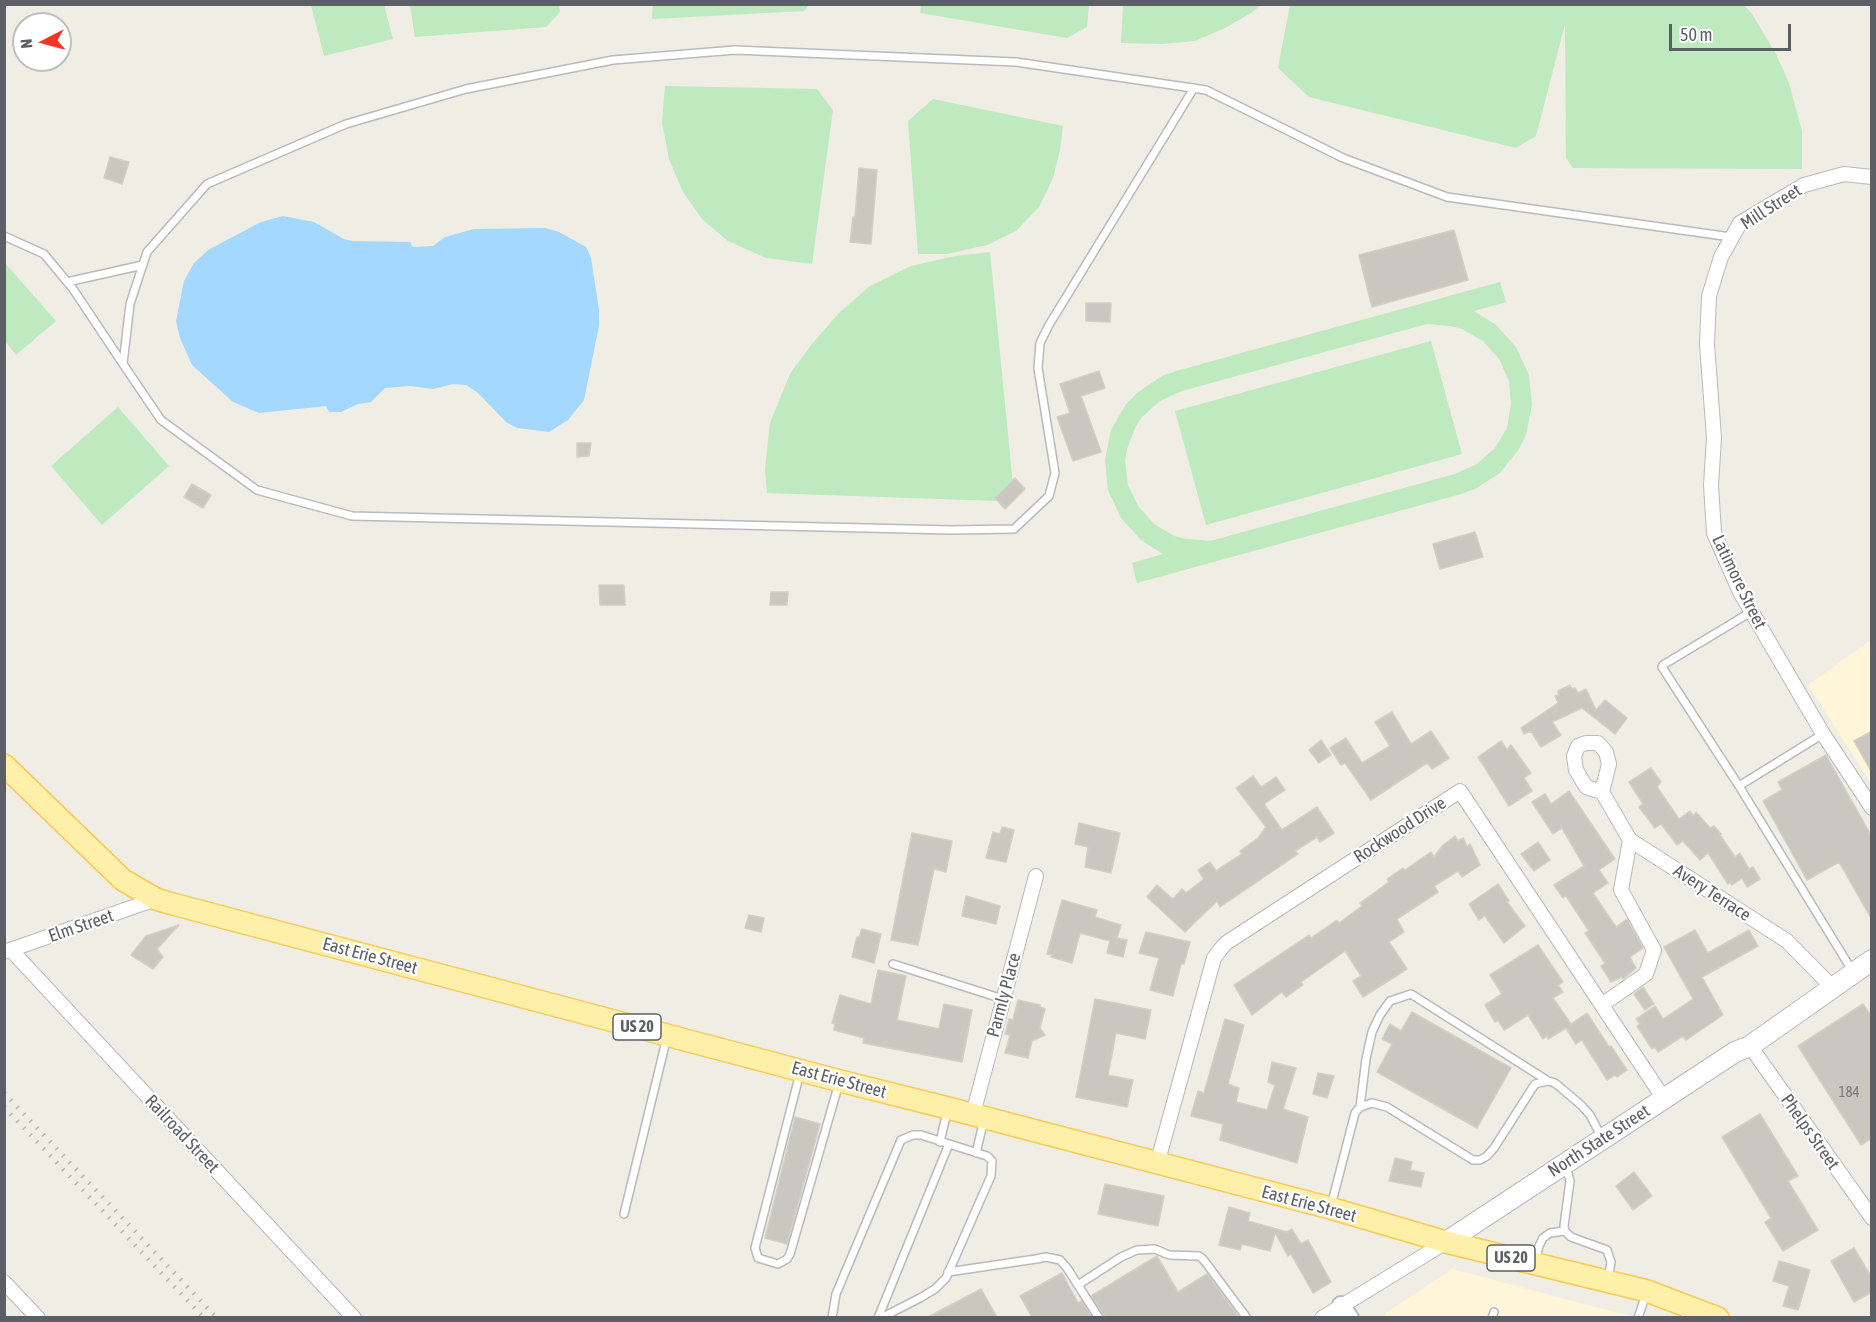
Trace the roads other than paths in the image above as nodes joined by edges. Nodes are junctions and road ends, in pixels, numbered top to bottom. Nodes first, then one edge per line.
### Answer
1 (1194, 88) junction
2 (1872, 177) edge
3 (4, 236) edge
4 (1731, 237) junction
5 (1721, 257) joint
6 (143, 265) junction
7 (67, 282) junction
8 (123, 364) junction
9 (1751, 612) junction
10 (1823, 734) junction
11 (4, 765) edge
12 (1739, 786) junction
13 (1602, 792) dead end
14 (1872, 808) edge
15 (1630, 840) junction
16 (1036, 876) dead end
17 (156, 899) junction
18 (8, 951) edge
19 (1872, 960) edge
20 (893, 964) dead end
21 (1853, 972) junction
22 (1832, 987) junction
23 (1003, 999) junction
24 (1603, 1004) junction
25 (667, 1035) junction
26 (1750, 1046) junction
27 (801, 1071) junction
28 (840, 1081) junction
29 (1548, 1081) junction
30 (1664, 1099) junction
31 (1360, 1107) junction
32 (948, 1108) junction
33 (979, 1116) junction
34 (1603, 1139) junction
35 (940, 1142) junction
36 (949, 1144) junction
37 (976, 1153) junction
38 (1566, 1163) junction
39 (1157, 1164) junction
40 (1330, 1208) junction
41 (624, 1214) dead end
42 (1872, 1218) edge
43 (1565, 1231) junction
44 (1446, 1242) junction
45 (1534, 1264) junction
46 (948, 1272) junction
47 (4, 1282) edge
48 (1608, 1282) junction
49 (1078, 1285) junction
50 (1647, 1291) junction
51 (1345, 1311) edge
52 (38, 1317) edge
53 (354, 1317) edge
54 (832, 1317) edge
55 (880, 1317) edge
56 (1099, 1317) edge
57 (1247, 1317) edge
58 (1322, 1317) edge
59 (1638, 1317) edge
60 (1718, 1317) edge

1 - 4 lane
1 - 6 lane
1 - 8 lane
2 - 4 street, Mill Street
3 - 7 lane
4 - 5 street, Mill Street
5 - 9 street, Latimore Street
6 - 7 lane
6 - 8 lane
7 - 8 lane
9 - 10 street, Latimore Street
9 - 12 lane
10 - 12 lane
10 - 14 street, Latimore Street
11 - 17 main road, East Erie Street / US 20
12 - 21 lane
13 - 15 street, Avery Terrace
15 - 22 street, Avery Terrace
15 - 24 street
16 - 23 street, Parmly Place
17 - 18 street, Elm Street
17 - 25 main road, East Erie Street / US 20
18 - 53 street, Railroad Street
19 - 21 main road, North State Street
20 - 23 lane
21 - 22 main road, North State Street
22 - 26 main road, North State Street
23 - 33 street, Parmly Place
24 - 30 street, Rockwood Drive
24 - 39 street, Rockwood Drive
25 - 27 main road, East Erie Street / US 20
25 - 41 lane
26 - 30 main road, North State Street
26 - 42 street, Phelps Street
27 - 28 main road, East Erie Street / US 20
27 - 28 lane
28 - 32 main road, East Erie Street / US 20
29 - 31 lane
29 - 31 lane
29 - 34 lane
30 - 34 main road, North State Street
31 - 40 lane
32 - 33 main road, East Erie Street / US 20
32 - 35 lane
33 - 37 lane
33 - 39 main road, East Erie Street / US 20
34 - 38 main road, North State Street
35 - 36 lane
35 - 54 lane
36 - 37 lane
36 - 55 lane
37 - 46 lane
38 - 43 lane
38 - 44 main road, North State Street
39 - 40 main road, East Erie Street / US 20
40 - 44 main road, East Erie Street / US 20
43 - 45 lane
43 - 48 lane
44 - 45 main road, East Erie Street / US 20
44 - 51 street, North State Street
45 - 48 main road, East Erie Street / US 20
46 - 49 lane
46 - 55 lane
47 - 52 street
48 - 50 main road, East Erie Street / US 20
49 - 56 lane
49 - 57 lane
50 - 59 lane
50 - 60 main road, East Erie Street / US 20
51 - 58 street, North State Street

